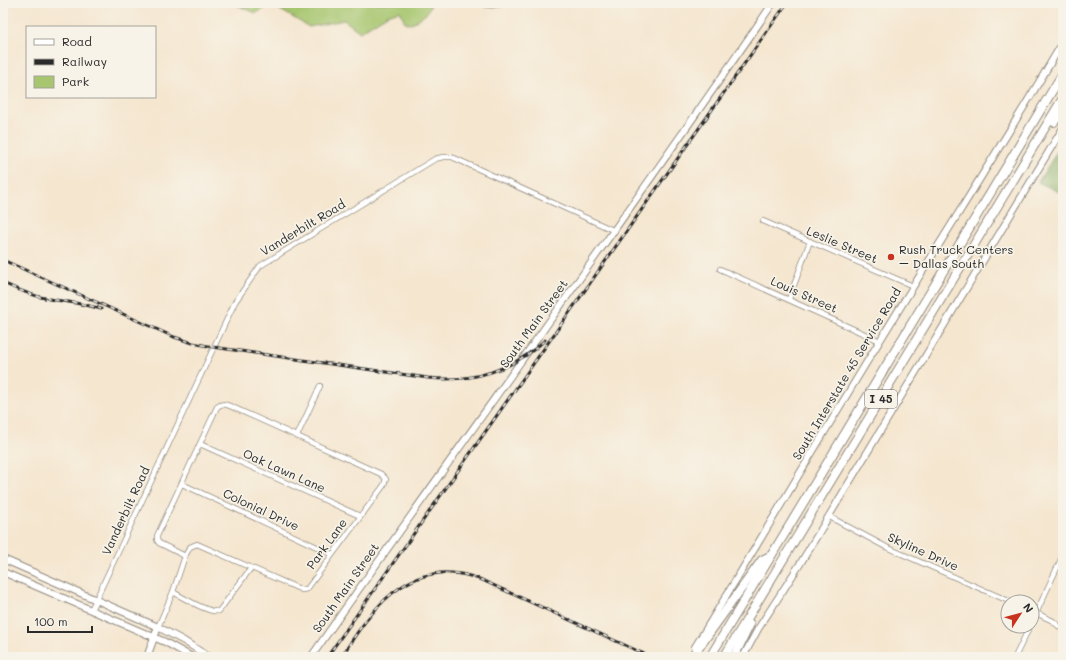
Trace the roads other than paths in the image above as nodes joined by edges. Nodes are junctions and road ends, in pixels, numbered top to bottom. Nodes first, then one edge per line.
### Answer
1 (480, 3) edge
2 (506, 3) edge
3 (773, 3) edge
4 (1063, 42) edge
5 (1063, 73) edge
6 (1063, 98) edge
7 (1063, 110) edge
8 (1063, 128) edge
9 (1037, 140) junction
10 (764, 221) dead end
11 (615, 231) junction
12 (810, 241) junction
13 (720, 269) dead end
14 (913, 286) junction
15 (788, 299) junction
16 (880, 341) junction
17 (320, 386) dead end
18 (297, 436) junction
19 (200, 444) junction
20 (182, 484) junction
21 (360, 516) junction
22 (828, 516) junction
23 (332, 554) junction
24 (771, 555) junction
25 (1063, 555) edge
26 (185, 556) junction
27 (3, 559) edge
28 (1061, 564) edge
29 (251, 568) junction
30 (3, 572) edge
31 (767, 587) junction
32 (173, 592) junction
33 (1000, 597) edge
34 (95, 600) junction
35 (1040, 601) edge
36 (91, 610) junction
37 (1040, 615) edge
38 (158, 627) junction
39 (1063, 630) edge
40 (1026, 634) edge
41 (154, 637) junction
42 (147, 657) edge
43 (192, 657) edge
44 (209, 657) edge
45 (311, 657) edge
46 (689, 657) edge
47 (692, 657) edge
48 (710, 657) edge
49 (724, 657) edge
50 (734, 657) edge
51 (743, 657) edge
52 (1015, 657) edge

1 - 2 street
3 - 11 main road, South Main Street
4 - 14 main road, South Interstate 45 Service Road
5 - 24 highway, I 45
6 - 9 highway, I 45
7 - 9 highway
8 - 22 main road
9 - 31 highway, I 45
10 - 12 street, Leslie Street
11 - 34 street, Vanderbilt Road
11 - 45 main road, South Main Street
12 - 14 street, Leslie Street
12 - 15 street
13 - 15 street, Louis Street
14 - 16 main road, South Interstate 45 Service Road
15 - 16 street, Louis Street
16 - 46 main road, South Interstate 45 Service Road
17 - 18 street
18 - 19 street, Park Lane
18 - 21 street, Park Lane
19 - 20 street, Park Lane
19 - 21 street, Oak Lawn Lane
20 - 23 street, Colonial Drive
20 - 26 street, Park Lane
21 - 23 street, Park Lane
22 - 33 street, Skyline Drive
22 - 51 main road
23 - 29 street, Park Lane
24 - 47 highway
24 - 48 highway, I 45
25 - 28 street
26 - 29 street, Park Lane
26 - 32 street
27 - 34 main road
28 - 35 street
29 - 32 street
30 - 36 main road
31 - 49 highway, I 45
31 - 50 highway
32 - 38 street
34 - 36 street, Vanderbilt Road
34 - 38 main road
36 - 41 main road
37 - 39 street
38 - 41 main road
38 - 44 main road
40 - 52 street
41 - 42 main road
41 - 43 main road

